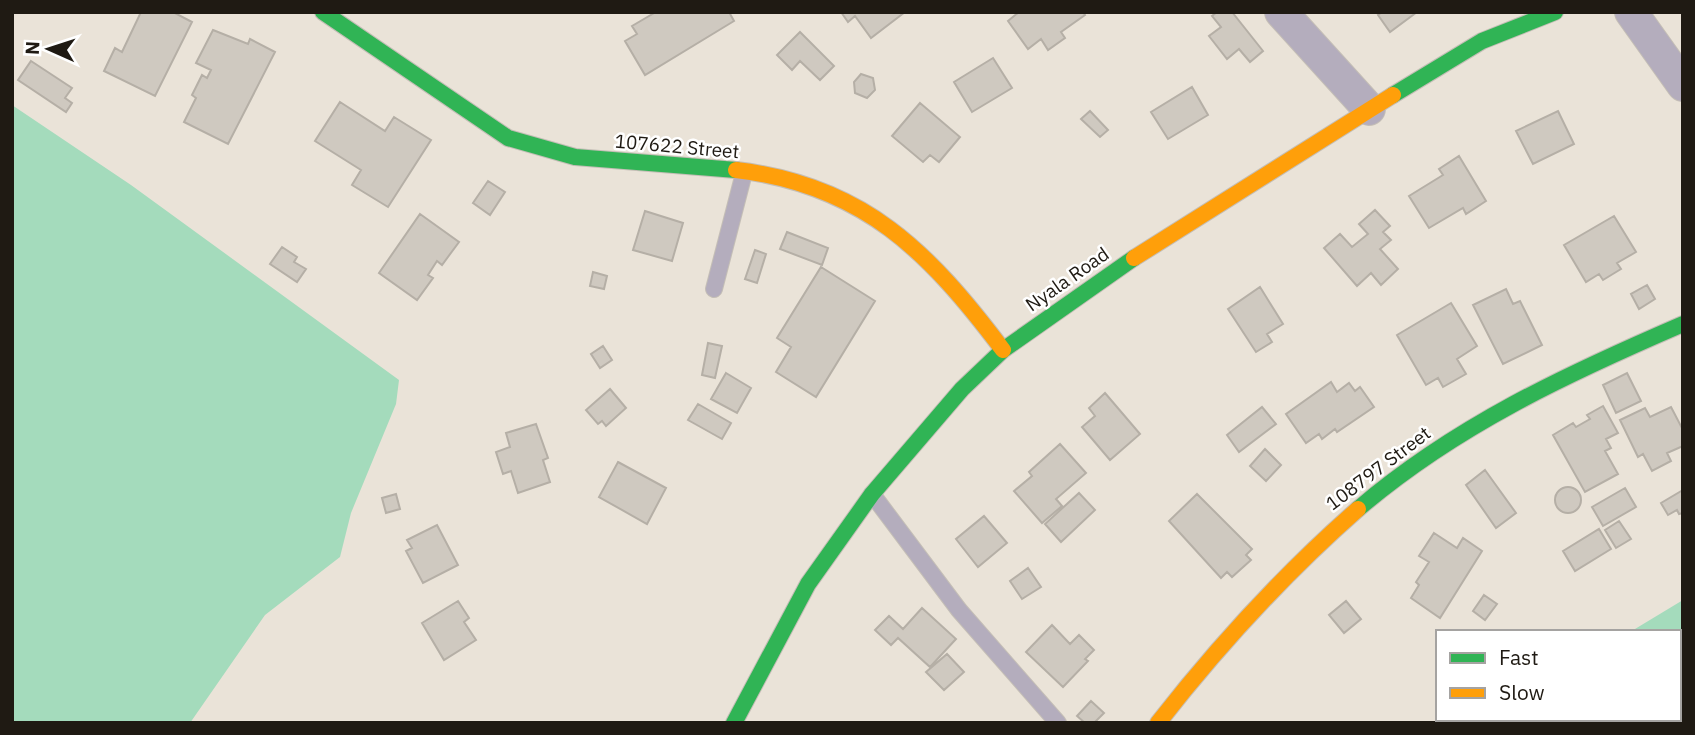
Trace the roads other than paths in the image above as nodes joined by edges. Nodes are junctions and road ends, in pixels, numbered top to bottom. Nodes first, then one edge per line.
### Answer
1 (323, 12) edge
2 (1281, 12) edge
3 (1555, 12) edge
4 (1632, 12) edge
5 (366, 23) edge
6 (1683, 85) edge
7 (1368, 109) junction
8 (744, 173) junction
9 (714, 289) dead end
10 (1683, 324) edge
11 (1003, 350) junction
12 (872, 494) junction
13 (734, 723) edge
14 (1058, 723) edge
15 (1158, 723) edge

1 - 5 street, 107622 Street
2 - 7 street
3 - 7 street, Nyala Road
4 - 6 street
5 - 8 street, 107622 Street
7 - 11 street, Nyala Road
8 - 9 lane
8 - 11 street, 107622 Street
10 - 15 street, 108797 Street
11 - 12 street, Nyala Road
12 - 13 street, Nyala Road
12 - 14 lane

